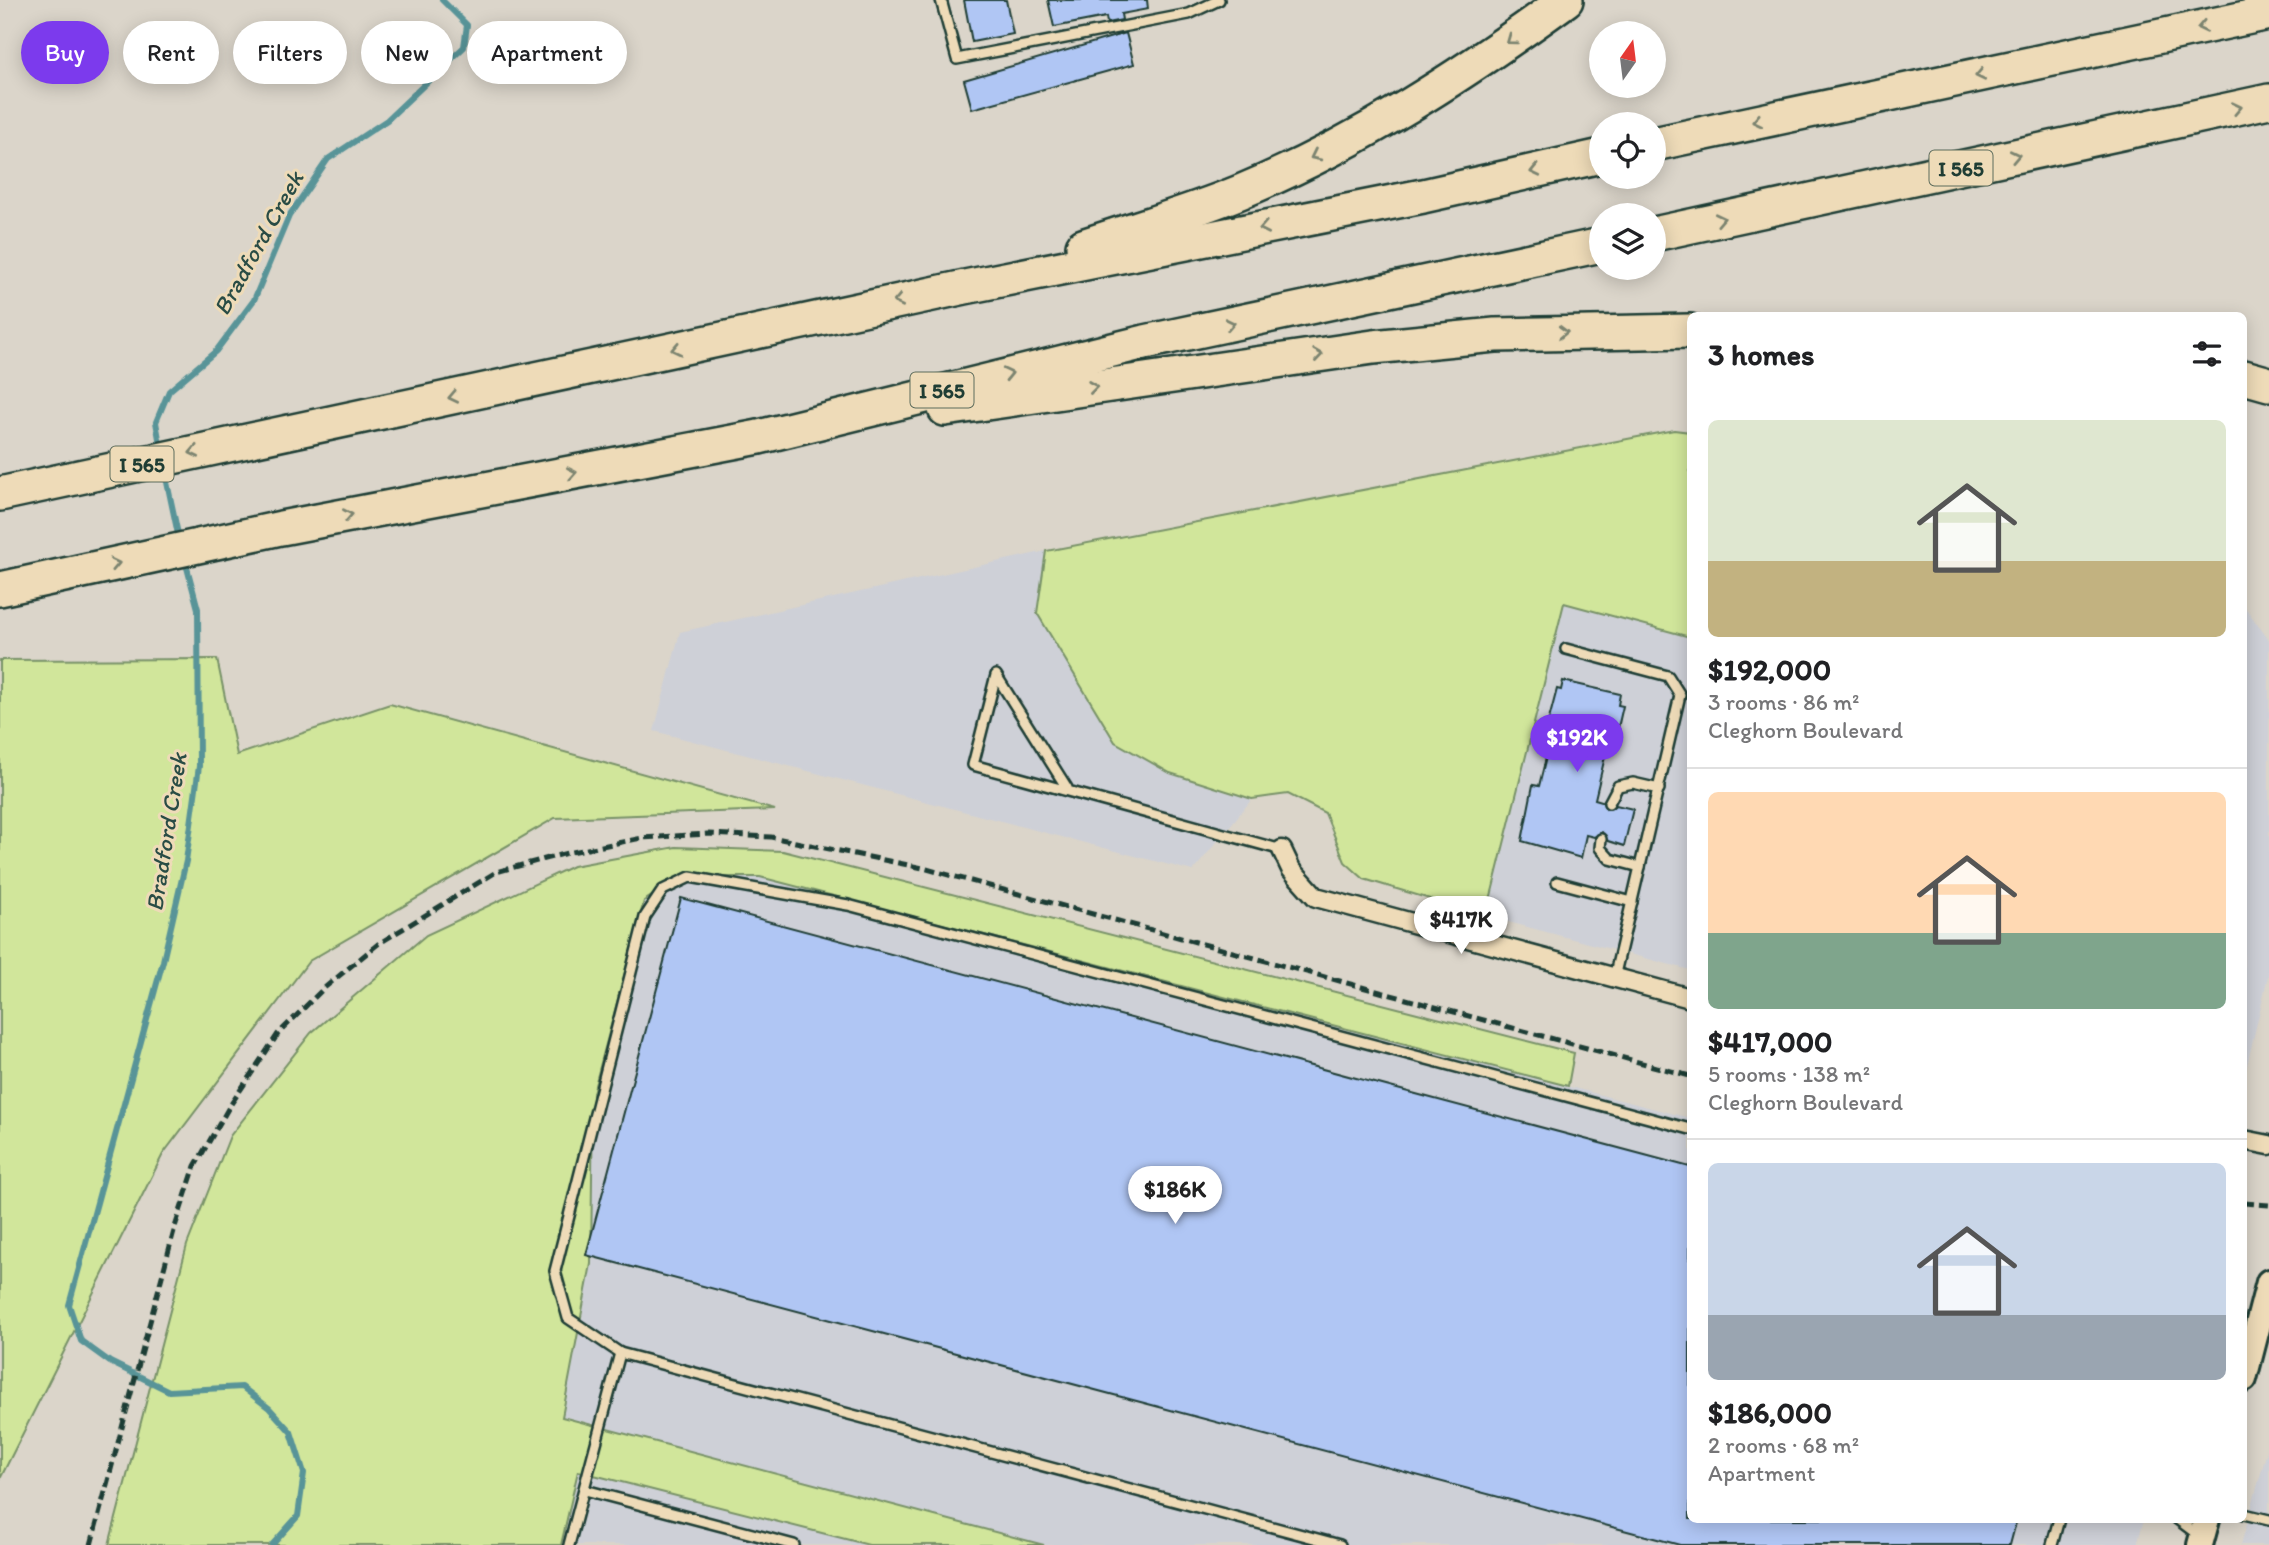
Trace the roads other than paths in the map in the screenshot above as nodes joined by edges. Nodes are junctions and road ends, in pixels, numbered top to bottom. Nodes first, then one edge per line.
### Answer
1 (941, 0) edge
2 (1219, 0) edge
3 (1566, 0) edge
4 (2269, 13) edge
5 (2269, 102) edge
6 (1666, 141) edge
7 (1589, 159) edge
8 (1666, 231) edge
9 (1589, 248) edge
10 (965, 287) junction
11 (1687, 331) edge
12 (2247, 360) edge
13 (2269, 362) edge
14 (2247, 378) edge
15 (2269, 384) edge
16 (759, 437) junction
17 (11, 492) edge
18 (0, 589) edge
19 (1566, 649) dead end
20 (1067, 788) junction
21 (1659, 789) junction
22 (1609, 803) dead end
23 (1601, 839) dead end
24 (1282, 850) joint
25 (1640, 867) junction
26 (1557, 882) dead end
27 (1632, 902) junction
28 (1614, 978) junction
29 (1687, 997) edge
30 (1687, 1128) edge
31 (2247, 1141) edge
32 (2269, 1145) edge
33 (2269, 1282) edge
34 (620, 1353) junction
35 (2247, 1367) edge
36 (585, 1490) junction
37 (2247, 1515) edge
38 (2269, 1520) edge
39 (2058, 1523) edge
40 (2184, 1523) edge
41 (2203, 1534) edge
42 (569, 1545) edge
43 (794, 1545) edge
44 (1340, 1545) edge
45 (2052, 1545) edge

1 - 2 lane
3 -> 10 highway
4 -> 6 highway
8 -> 5 highway, I 565
7 -> 10 highway, I 565
16 -> 9 highway, I 565
10 -> 17 highway, I 565
16 -> 11 highway
12 - 13 highway
14 - 15 highway
18 -> 16 highway, I 565
19 - 21 lane
20 - 20 lane
20 - 24 lane
21 - 22 lane
21 - 25 lane
23 - 25 lane
24 - 28 street
25 - 27 lane
26 - 27 lane
27 - 28 lane
28 - 29 street
30 - 34 lane
31 - 32 street
33 - 35 main road
34 - 36 lane
34 - 44 lane
36 - 42 lane
36 - 43 lane
37 - 38 lane
39 - 45 lane
40 - 41 lane

